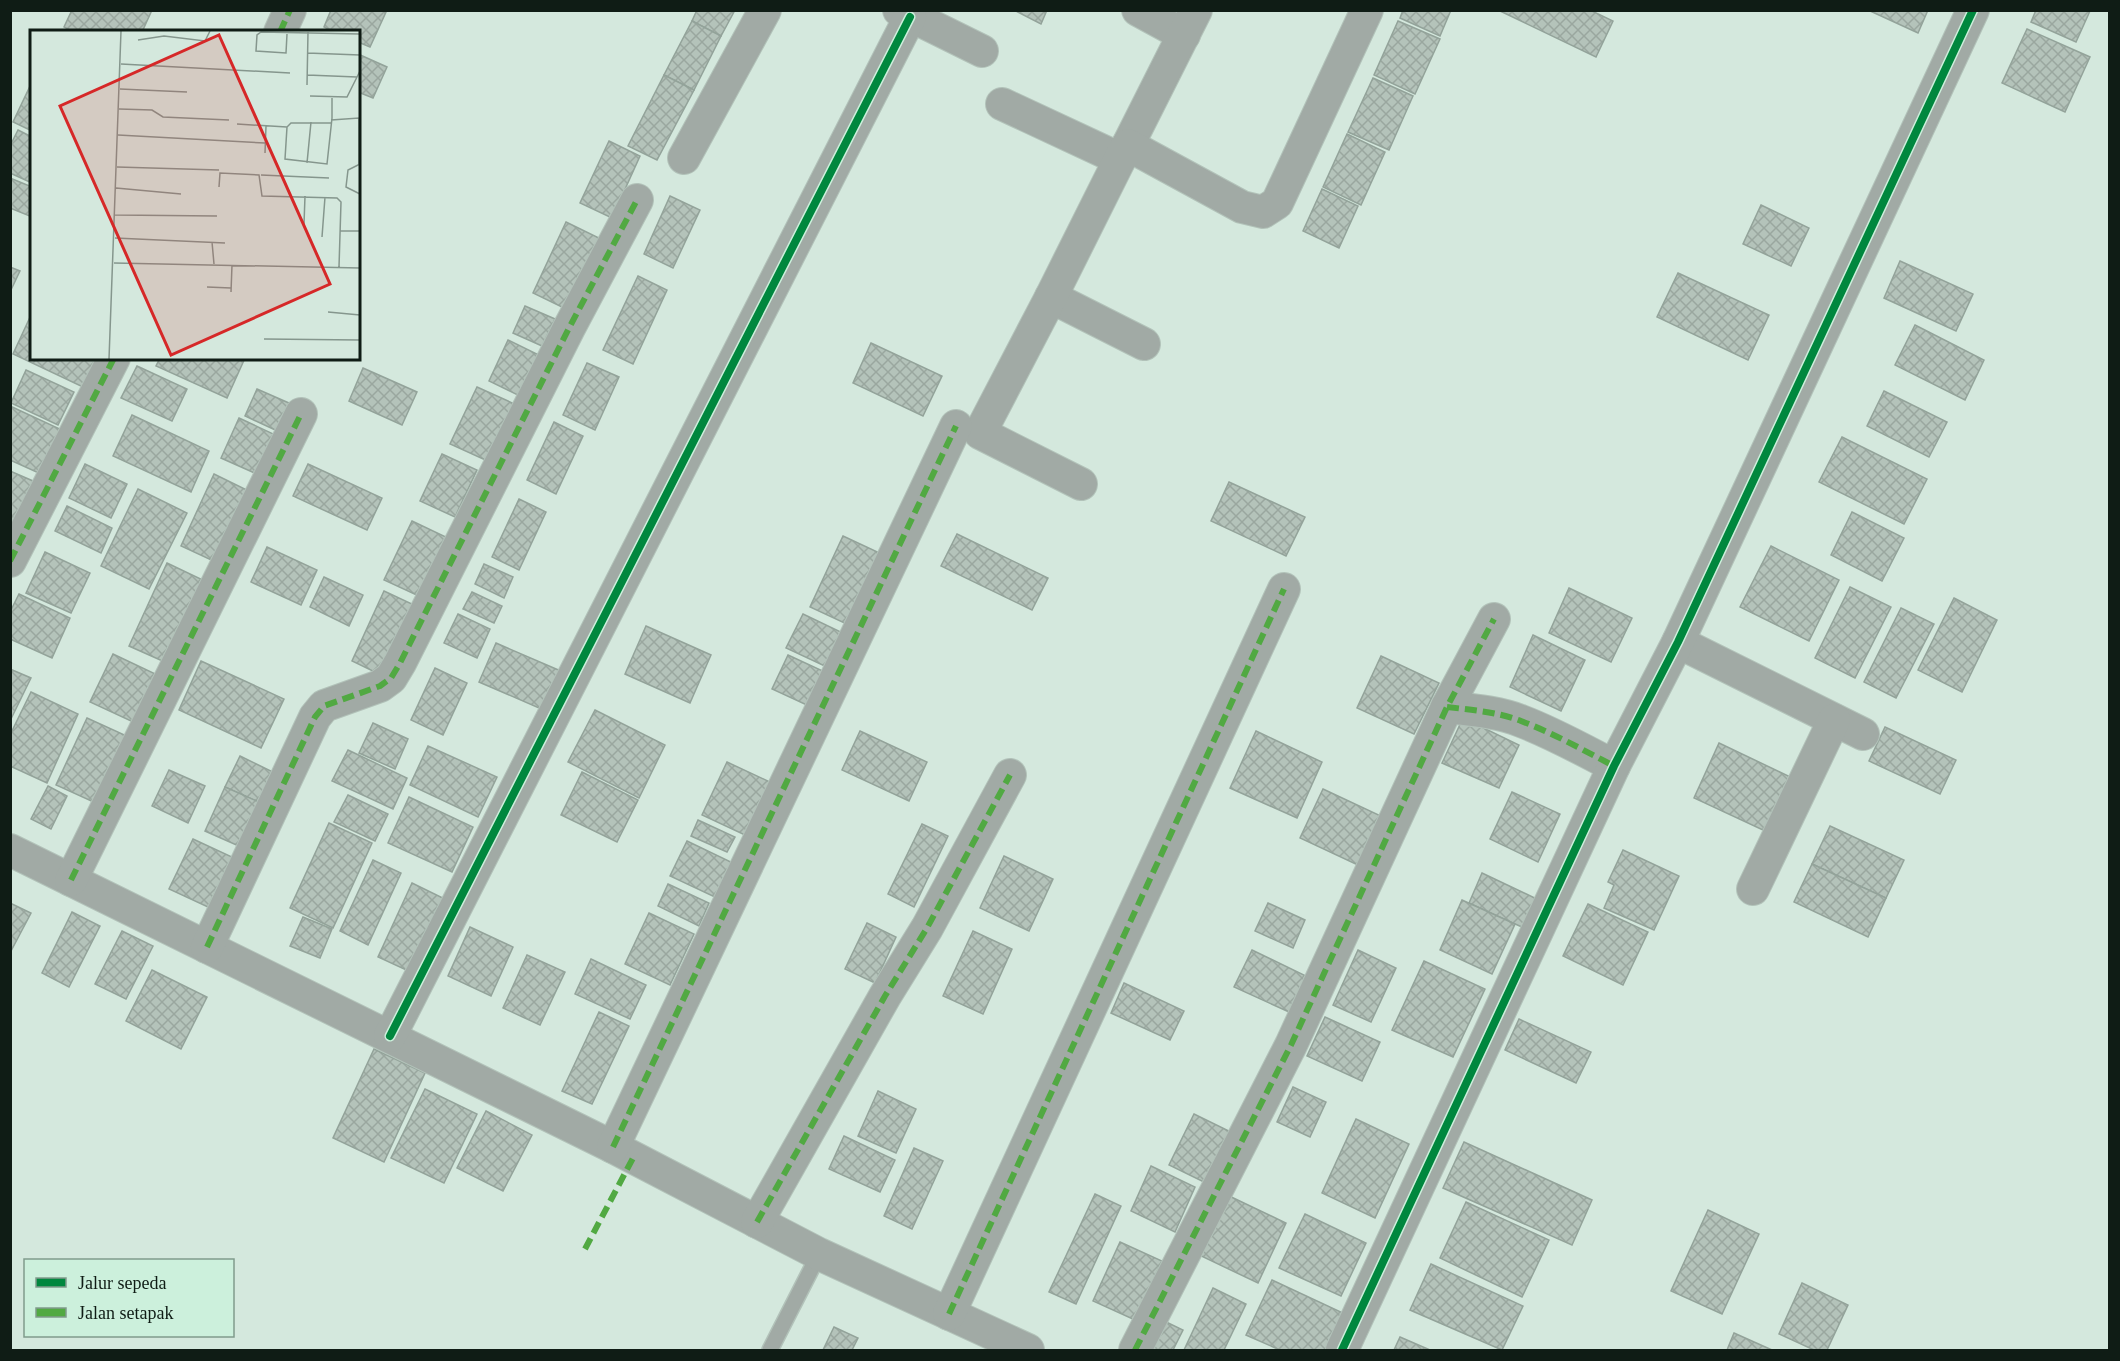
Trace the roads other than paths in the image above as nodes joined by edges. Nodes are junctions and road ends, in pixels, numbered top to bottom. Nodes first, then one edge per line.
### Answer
1 (290, 10) edge
2 (765, 10) edge
3 (1138, 10) edge
4 (1367, 10) edge
5 (1973, 10) edge
6 (905, 14) edge
7 (1190, 23) edge
8 (281, 30) edge
9 (982, 51) dead end
10 (1002, 104) dead end
11 (1124, 152) junction
12 (684, 158) dead end
13 (637, 200) dead end
14 (1051, 297) junction
15 (1144, 344) dead end
16 (113, 360) edge
17 (301, 414) dead end
18 (956, 426) dead end
19 (1081, 484) dead end
20 (10, 561) edge
21 (1284, 589) dead end
22 (1494, 619) dead end
23 (1678, 642) junction
24 (1447, 707) junction
25 (1834, 720) junction
26 (1863, 734) dead end
27 (1614, 766) junction
28 (1010, 775) dead end
29 (10, 850) edge
30 (71, 880) junction
31 (1753, 889) dead end
32 (207, 947) junction
33 (390, 1036) junction
34 (613, 1147) junction
35 (757, 1222) junction
36 (819, 1254) junction
37 (949, 1314) junction
38 (770, 1350) edge
39 (1028, 1350) edge
40 (1135, 1350) edge
41 (1342, 1350) edge

1 - 8 street
2 - 12 street
3 - 7 street
4 - 11 street
5 - 23 street
6 - 9 street
6 - 33 street
7 - 11 street
10 - 11 street
11 - 14 street
13 - 32 street
14 - 15 street
14 - 19 street
16 - 20 street
17 - 30 street
18 - 34 street
21 - 37 street
22 - 24 street
23 - 25 street
23 - 27 street
24 - 27 street
24 - 40 street
25 - 26 street
25 - 31 street
27 - 41 street
28 - 35 street
29 - 30 street
30 - 32 street
32 - 33 street
33 - 34 street
34 - 35 street
35 - 36 street
36 - 37 street
36 - 38 lane
37 - 39 street

